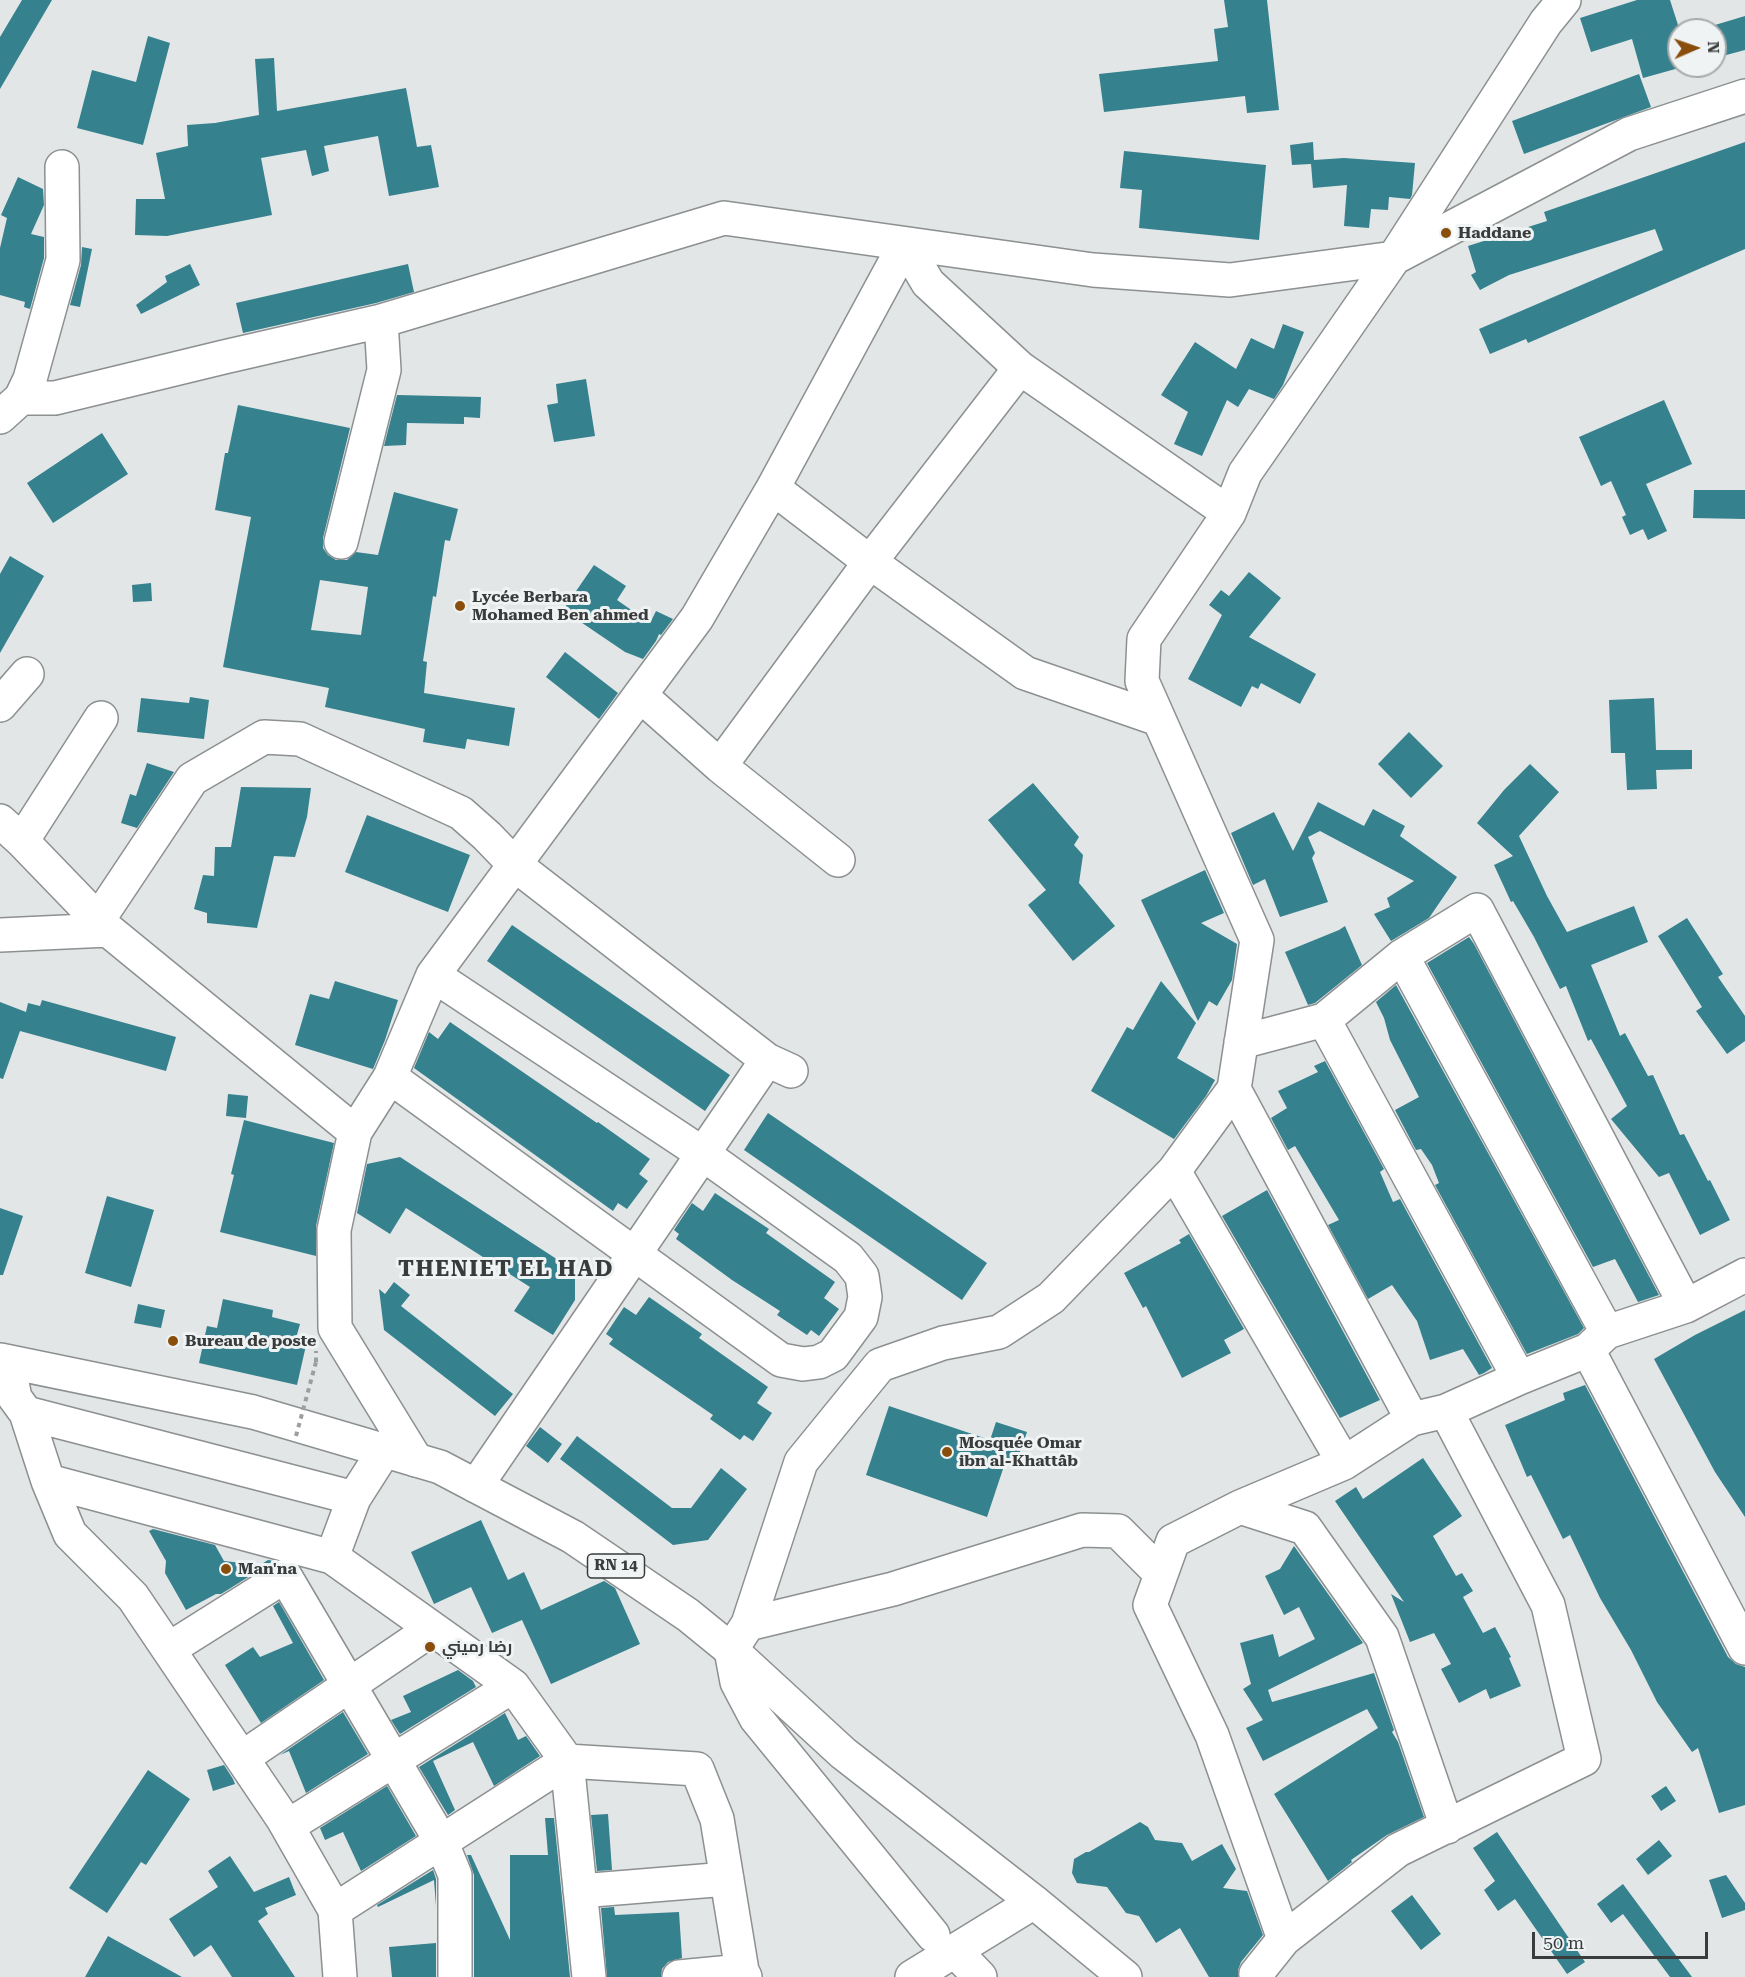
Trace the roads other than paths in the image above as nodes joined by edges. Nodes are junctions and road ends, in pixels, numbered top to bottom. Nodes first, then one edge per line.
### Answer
1 (1564, 0) edge
2 (1745, 96) edge
3 (62, 167) dead end
4 (905, 244) junction
5 (1394, 258) junction
6 (381, 321) junction
7 (1020, 368) junction
8 (10, 407) edge
9 (772, 488) junction
10 (1229, 513) junction
11 (340, 542) dead end
12 (870, 562) junction
13 (27, 674) dead end
14 (640, 694) junction
15 (0, 705) edge
16 (100, 718) dead end
17 (1158, 719) junction
18 (720, 766) junction
19 (11, 831) edge
20 (838, 860) dead end
21 (514, 864) junction
22 (103, 925) junction
23 (0, 935) edge
24 (1402, 957) junction
25 (433, 975) junction
26 (1324, 1020) junction
27 (1241, 1042) junction
28 (390, 1077) junction
29 (1234, 1089) junction
30 (355, 1132) junction
31 (703, 1154) junction
32 (1174, 1171) junction
33 (634, 1254) junction
34 (1743, 1280) edge
35 (1686, 1306) junction
36 (1598, 1341) junction
37 (4, 1361) edge
38 (1519, 1378) junction
39 (1446, 1411) junction
40 (26, 1413) junction
41 (1412, 1419) junction
42 (384, 1451) junction
43 (416, 1460) junction
44 (1344, 1463) junction
45 (48, 1481) junction
46 (476, 1486) junction
47 (354, 1498) junction
48 (1240, 1507) junction
49 (332, 1557) junction
50 (1161, 1574) junction
51 (432, 1629) junction
52 (739, 1637) junction
53 (1745, 1648) edge
54 (169, 1650) junction
55 (349, 1684) junction
56 (513, 1686) junction
57 (242, 1758) junction
58 (394, 1760) junction
59 (567, 1761) junction
60 (288, 1826) junction
61 (1447, 1827) junction
62 (441, 1841) junction
63 (727, 1879) junction
64 (580, 1892) junction
65 (1034, 1902) junction
66 (335, 1910) junction
67 (1284, 1939) junction
68 (944, 1943) junction
69 (743, 1974) edge
70 (340, 1977) edge
71 (455, 1977) edge
72 (589, 1977) edge
73 (679, 1977) edge
74 (912, 1977) edge
75 (980, 1977) edge
76 (1125, 1977) edge
77 (1257, 1977) edge

1 - 5 street
2 - 5 street
3 - 8 street
4 - 5 street
4 - 6 street
4 - 7 street
4 - 9 street
5 - 10 street
6 - 8 street
6 - 11 street
7 - 10 street
7 - 12 street
9 - 12 street
9 - 14 street
10 - 17 street
12 - 17 street
12 - 18 street
13 - 15 street
14 - 18 street
14 - 21 street
16 - 19 street
17 - 27 street
18 - 20 street
19 - 22 street
21 - 22 street
21 - 25 street
21 - 31 street
22 - 23 street
22 - 30 street
24 - 26 street
24 - 35 street
24 - 36 street
25 - 28 street
25 - 31 street
26 - 27 street
26 - 38 street
27 - 29 street
28 - 30 street
28 - 33 street
29 - 32 street
29 - 41 street
30 - 43 street
31 - 33 street
31 - 33 street
32 - 44 street
32 - 52 street
33 - 46 street
34 - 35 street
35 - 36 street
36 - 38 street
36 - 53 street
37 - 40 street
37 - 42 street, RN 14
38 - 39 street
39 - 41 street
39 - 61 street
40 - 45 street
40 - 47 street
41 - 44 street
42 - 43 street, RN 14
42 - 47 street
43 - 46 street, RN 14
44 - 48 street
45 - 49 street
45 - 54 street
46 - 52 street, RN 14
47 - 49 street
48 - 50 street
48 - 61 street
49 - 51 street
50 - 52 street
50 - 67 street
51 - 55 street
51 - 56 street
52 - 65 street, RN 14
52 - 68 street
54 - 55 street
54 - 57 street
55 - 57 street
55 - 58 street
56 - 58 street
56 - 59 street
57 - 60 street
58 - 60 street
58 - 62 street
59 - 62 street
59 - 63 street
59 - 64 street
60 - 66 street
61 - 67 street
62 - 66 street
62 - 71 street
63 - 64 street
63 - 69 street
64 - 72 street
65 - 68 street
65 - 76 street, RN 14
66 - 70 street
67 - 77 street
68 - 74 street
68 - 75 street
69 - 73 street

